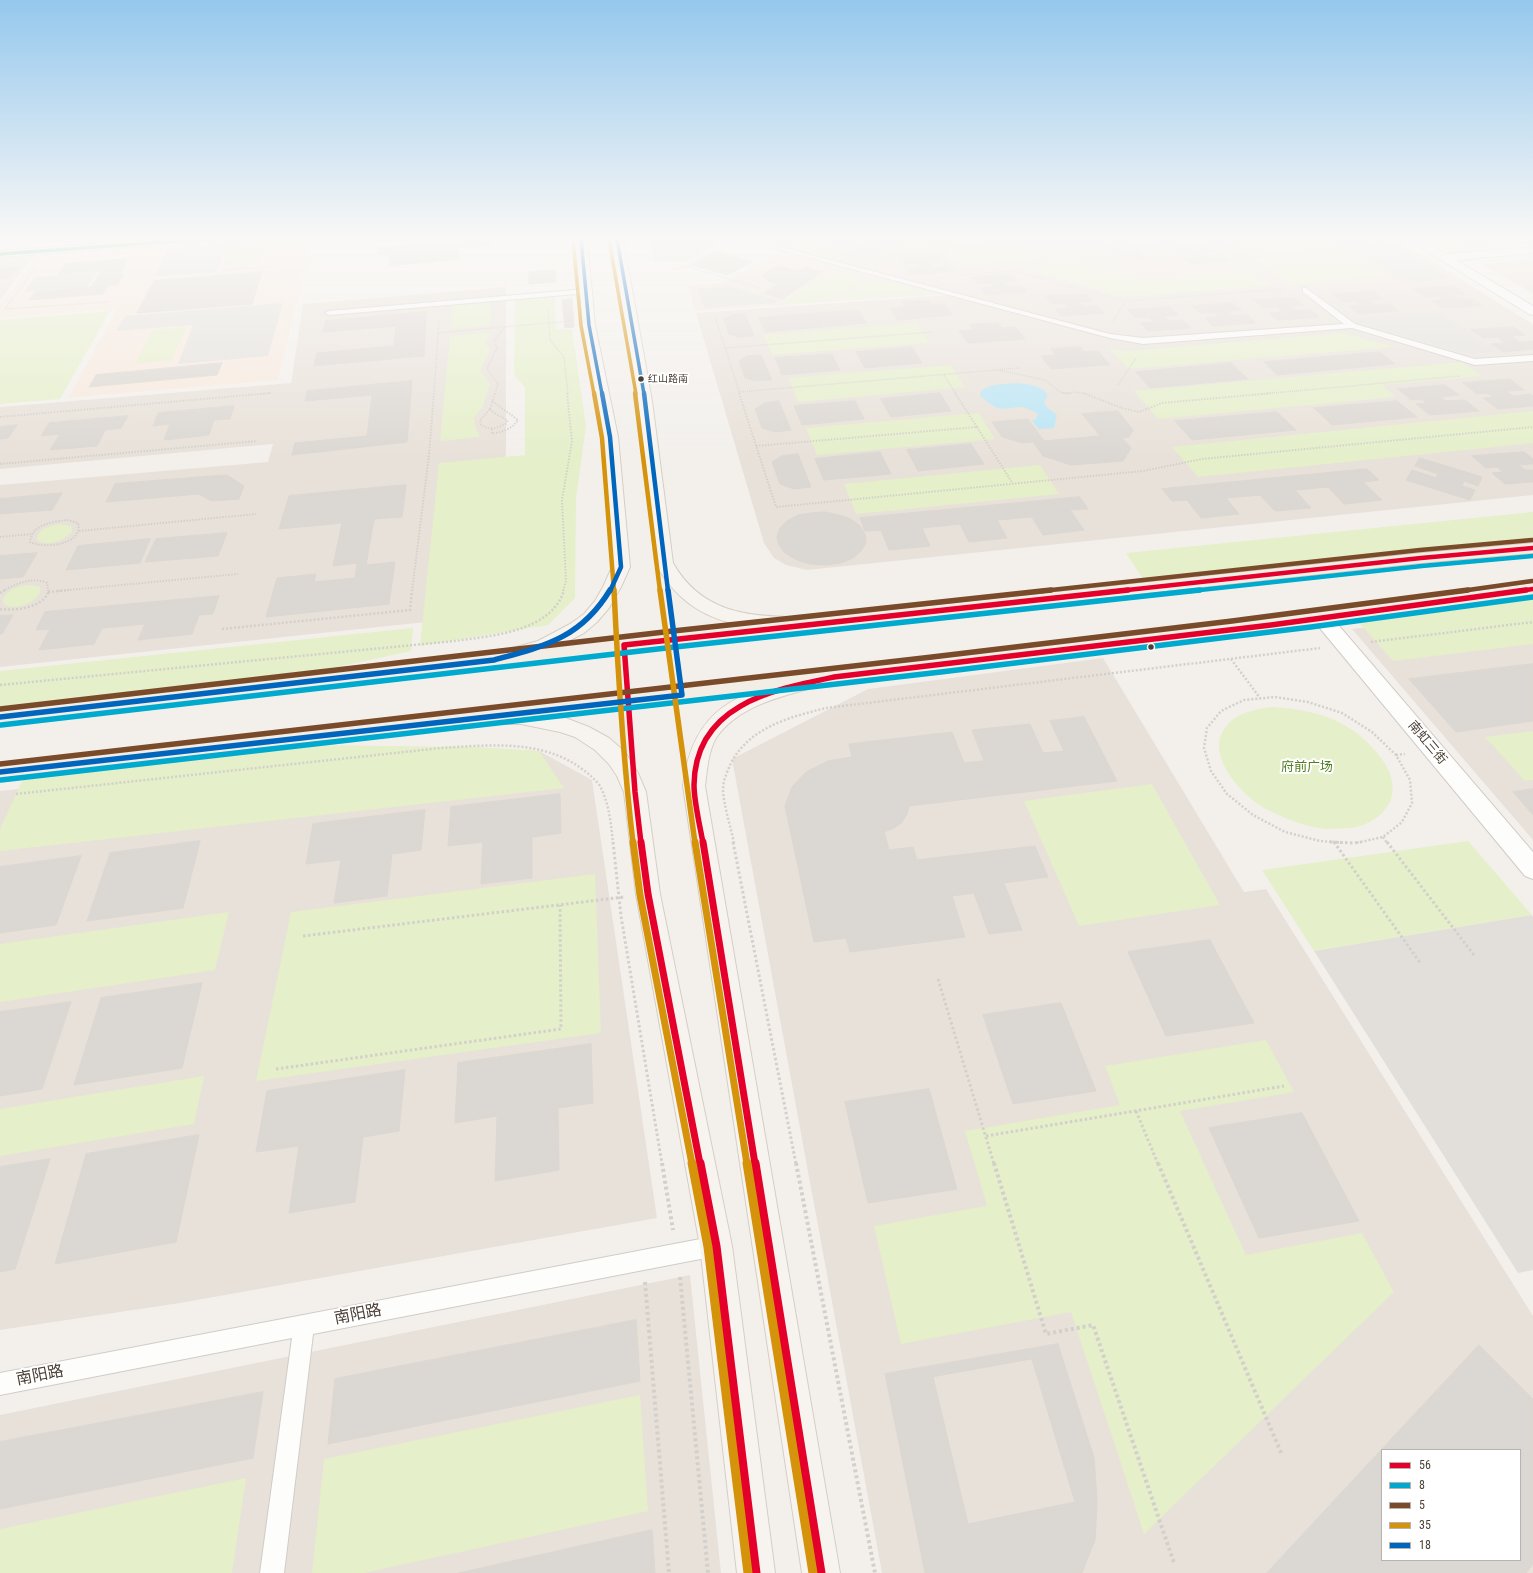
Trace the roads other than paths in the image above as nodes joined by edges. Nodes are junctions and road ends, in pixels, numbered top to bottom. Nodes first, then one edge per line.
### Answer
1 (336, 312) edge
2 (587, 312) edge
3 (630, 312) edge
4 (1020, 312) edge
5 (1335, 312) edge
6 (329, 313) dead end
7 (1352, 326) junction
8 (1533, 358) edge
9 (1533, 548) edge
10 (1533, 589) edge
11 (1321, 617) junction
12 (822, 622) junction
13 (494, 660) junction
14 (834, 677) junction
15 (0, 717) edge
16 (495, 717) junction
17 (0, 772) edge
18 (1533, 869) edge
19 (716, 1246) junction
20 (304, 1326) junction
21 (0, 1384) edge
22 (272, 1573) edge
23 (756, 1573) edge
24 (821, 1573) edge

1 - 6 lane
2 - 13 main road
3 - 12 main road
4 - 7 lane
5 - 7 lane
7 - 8 lane
9 - 12 main road
10 - 11 main road
11 - 14 main road
11 - 18 street, 南虹三街
12 - 13 main road
13 - 15 main road
14 - 16 main road
14 - 24 main road
16 - 17 main road
16 - 19 main road
19 - 20 lane, 南阳路
19 - 23 main road
20 - 21 lane, 南阳路
20 - 22 lane

